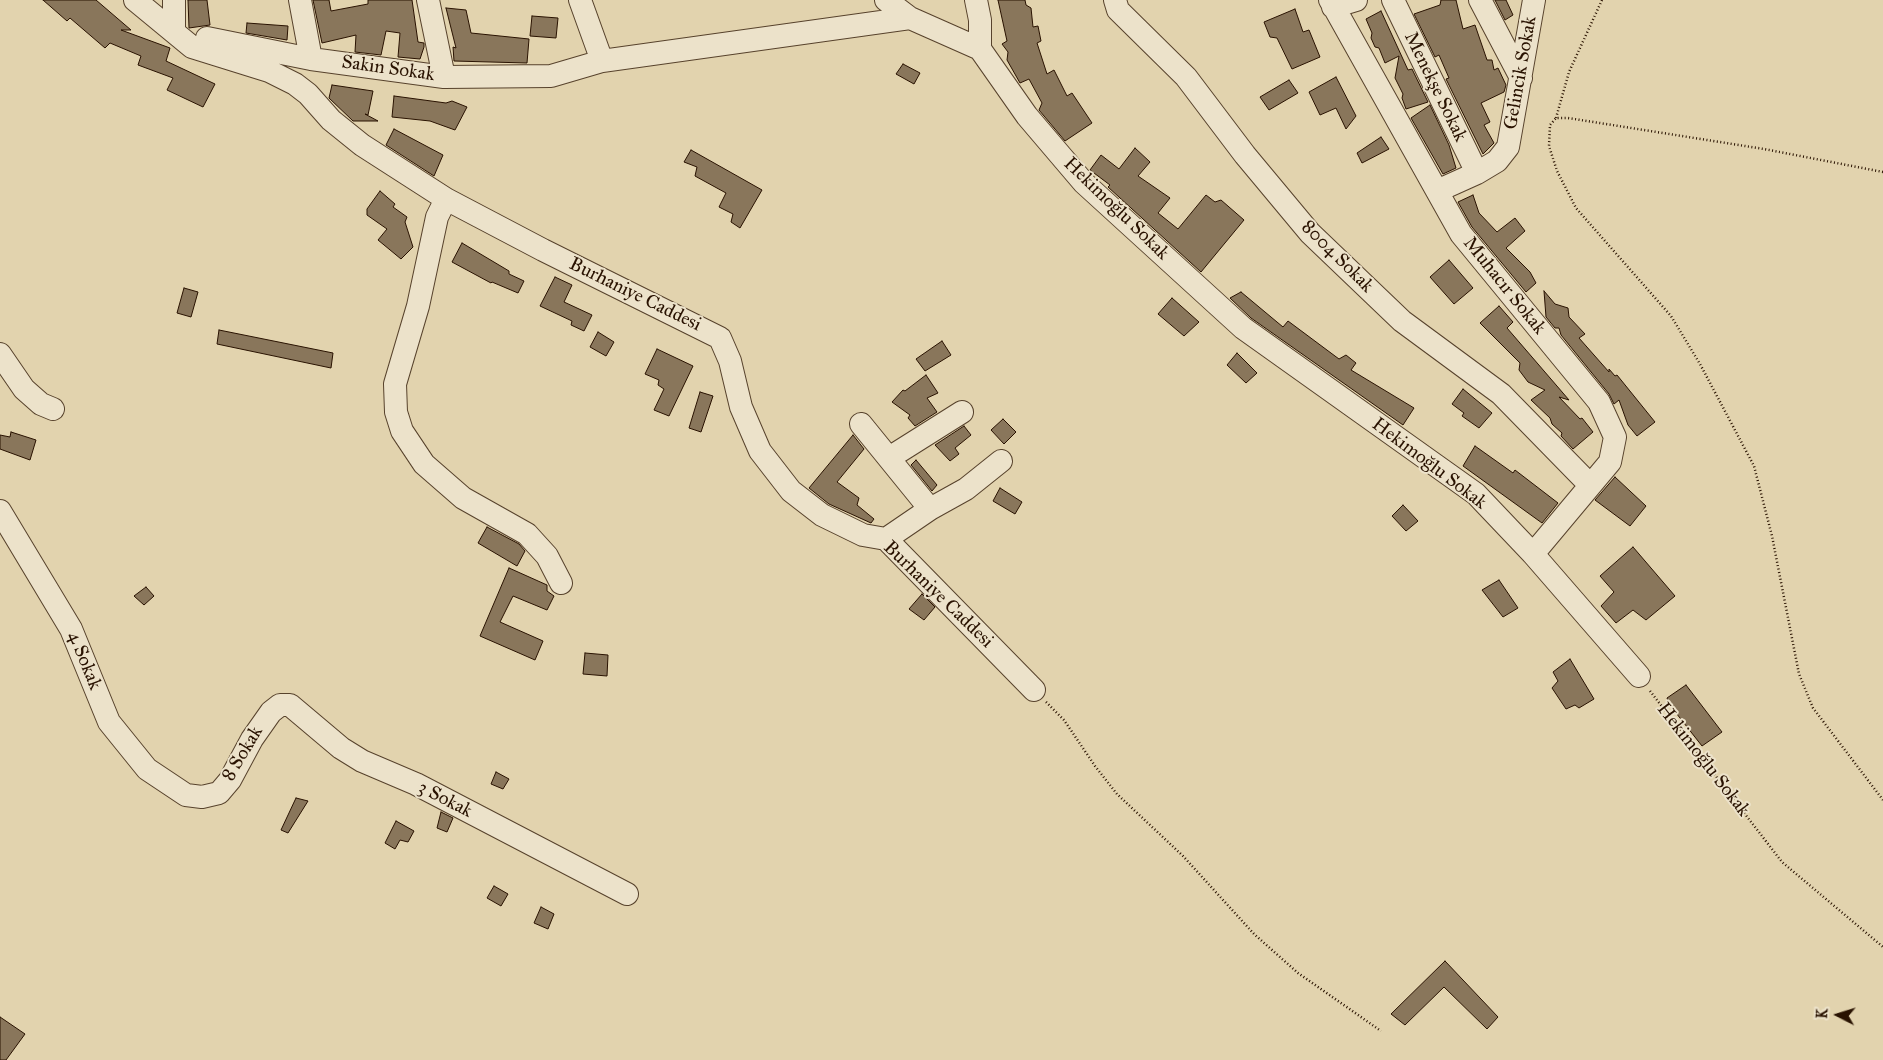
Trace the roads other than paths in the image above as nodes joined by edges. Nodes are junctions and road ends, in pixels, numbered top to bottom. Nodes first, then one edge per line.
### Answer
1 (135, 0) edge
2 (174, 0) edge
3 (300, 0) edge
4 (428, 0) edge
5 (580, 0) edge
6 (886, 0) edge
7 (976, 0) edge
8 (1115, 0) edge
9 (1356, 0) edge
10 (1393, 0) edge
11 (1480, 0) edge
12 (1534, 0) edge
13 (1332, 4) edge
14 (910, 18) junction
15 (174, 32) junction
16 (980, 49) junction
17 (310, 59) junction
18 (602, 61) junction
19 (444, 77) junction
20 (1521, 78) junction
21 (1477, 173) junction
22 (1437, 191) junction
23 (446, 199) junction
24 (0, 354) edge
25 (53, 409) dead end
26 (962, 412) dead end
27 (861, 424) dead end
28 (889, 458) junction
29 (1001, 462) dead end
30 (1590, 486) junction
31 (930, 509) junction
32 (0, 511) edge
33 (886, 539) junction
34 (1533, 554) junction
35 (561, 583) dead end
36 (1639, 676) road end
37 (1034, 690) road end
38 (270, 712) joint
39 (186, 795) joint
40 (627, 894) dead end

1 - 15 street, Burhaniye Caddesi
2 - 15 street
3 - 17 street
4 - 19 street
5 - 18 street
6 - 14 street
7 - 16 street
8 - 30 street, 8004 Sokak
9 - 13 street
10 - 21 street, Menekşe Sokak
11 - 20 street
12 - 20 street, Gelincik Sokak
13 - 22 street, Muhacır Sokak
14 - 16 street
14 - 18 street, Sakin Sokak
15 - 17 street, Sakin Sokak
15 - 23 street, Burhaniye Caddesi
16 - 34 street, Hekimoğlu Sokak
17 - 19 street, Sakin Sokak
18 - 19 street, Sakin Sokak
20 - 21 street, Gelincik Sokak
21 - 22 street
22 - 30 street, Muhacır Sokak
23 - 33 street, Burhaniye Caddesi
23 - 35 street
24 - 25 street
26 - 28 street
27 - 28 street
28 - 31 street
29 - 31 street
30 - 34 street, Muhacır Sokak
31 - 33 street
32 - 39 street, 4 Sokak
33 - 37 street, Burhaniye Caddesi
34 - 36 street, Hekimoğlu Sokak
38 - 39 street, 8 Sokak
38 - 40 street, 3 Sokak

